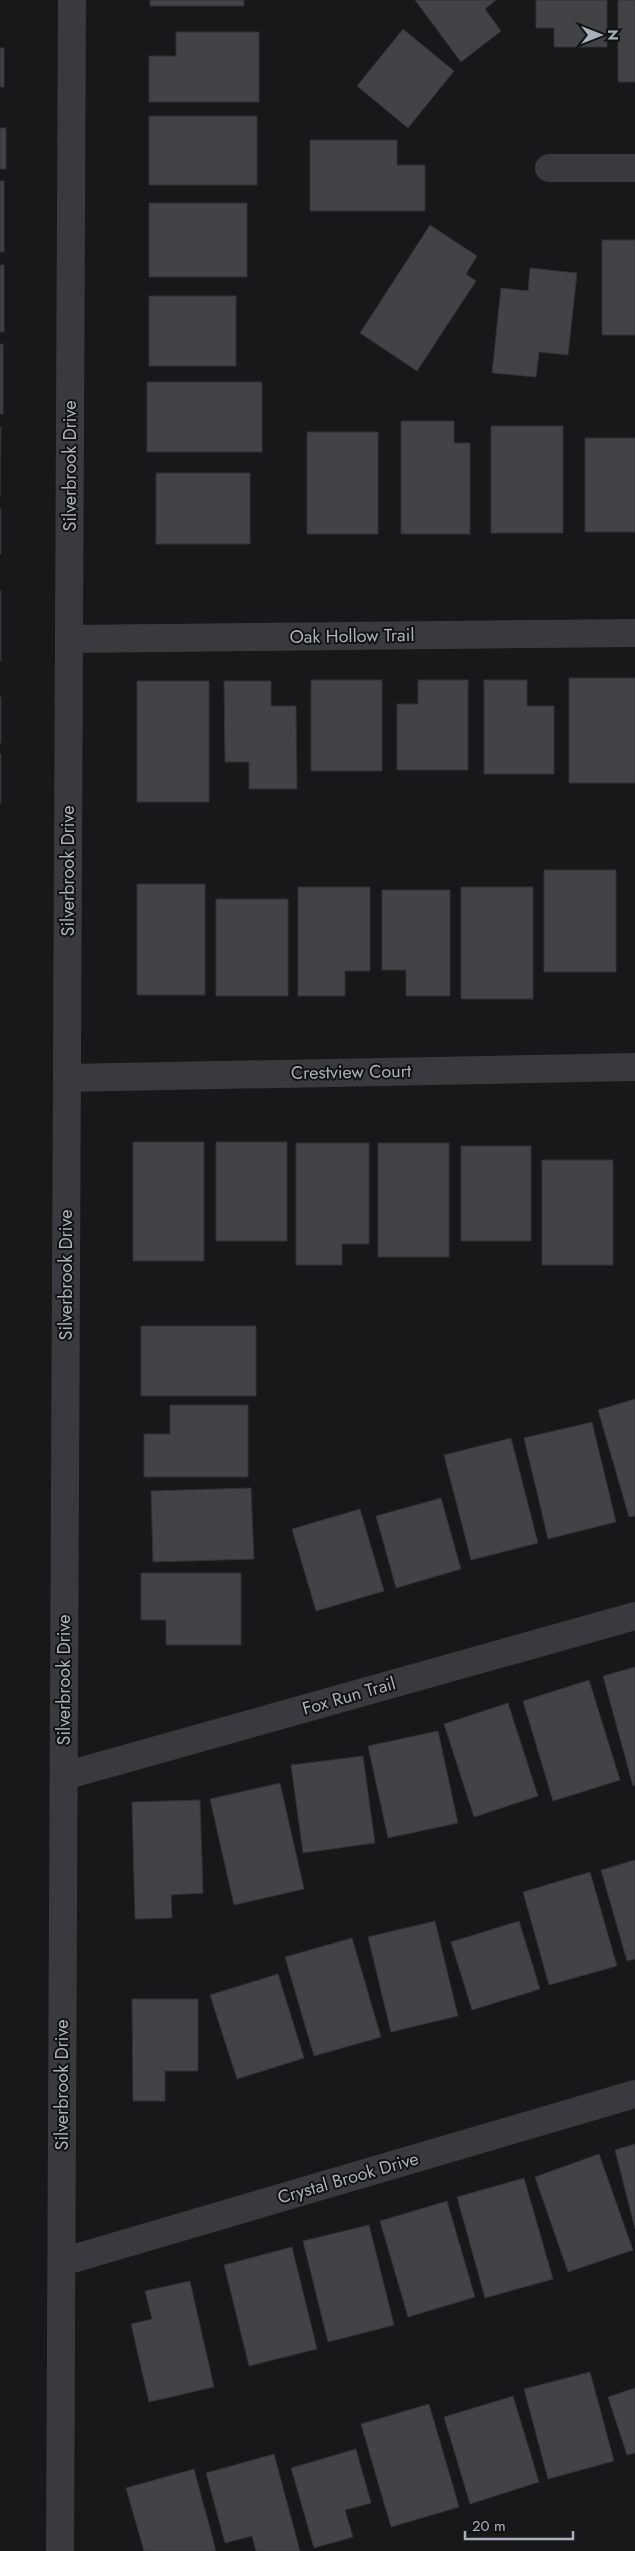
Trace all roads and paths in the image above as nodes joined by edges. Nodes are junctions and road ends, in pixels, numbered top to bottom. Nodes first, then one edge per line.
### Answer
1 (72, 0) edge
2 (550, 168) dead end
3 (635, 168) edge
4 (635, 632) edge
5 (69, 639) junction
6 (635, 1068) edge
7 (67, 1078) junction
8 (635, 1616) edge
9 (64, 1776) junction
10 (635, 2094) edge
11 (62, 2262) junction
12 (60, 2551) edge

1 - 5 street, Silverbrook Drive
2 - 3 street
4 - 5 street, Oak Hollow Trail
5 - 7 street, Silverbrook Drive
6 - 7 street, Crestview Court
7 - 9 street, Silverbrook Drive
8 - 9 street, Fox Run Trail
9 - 11 street, Silverbrook Drive
10 - 11 street, Crystal Brook Drive
11 - 12 street, Silverbrook Drive

